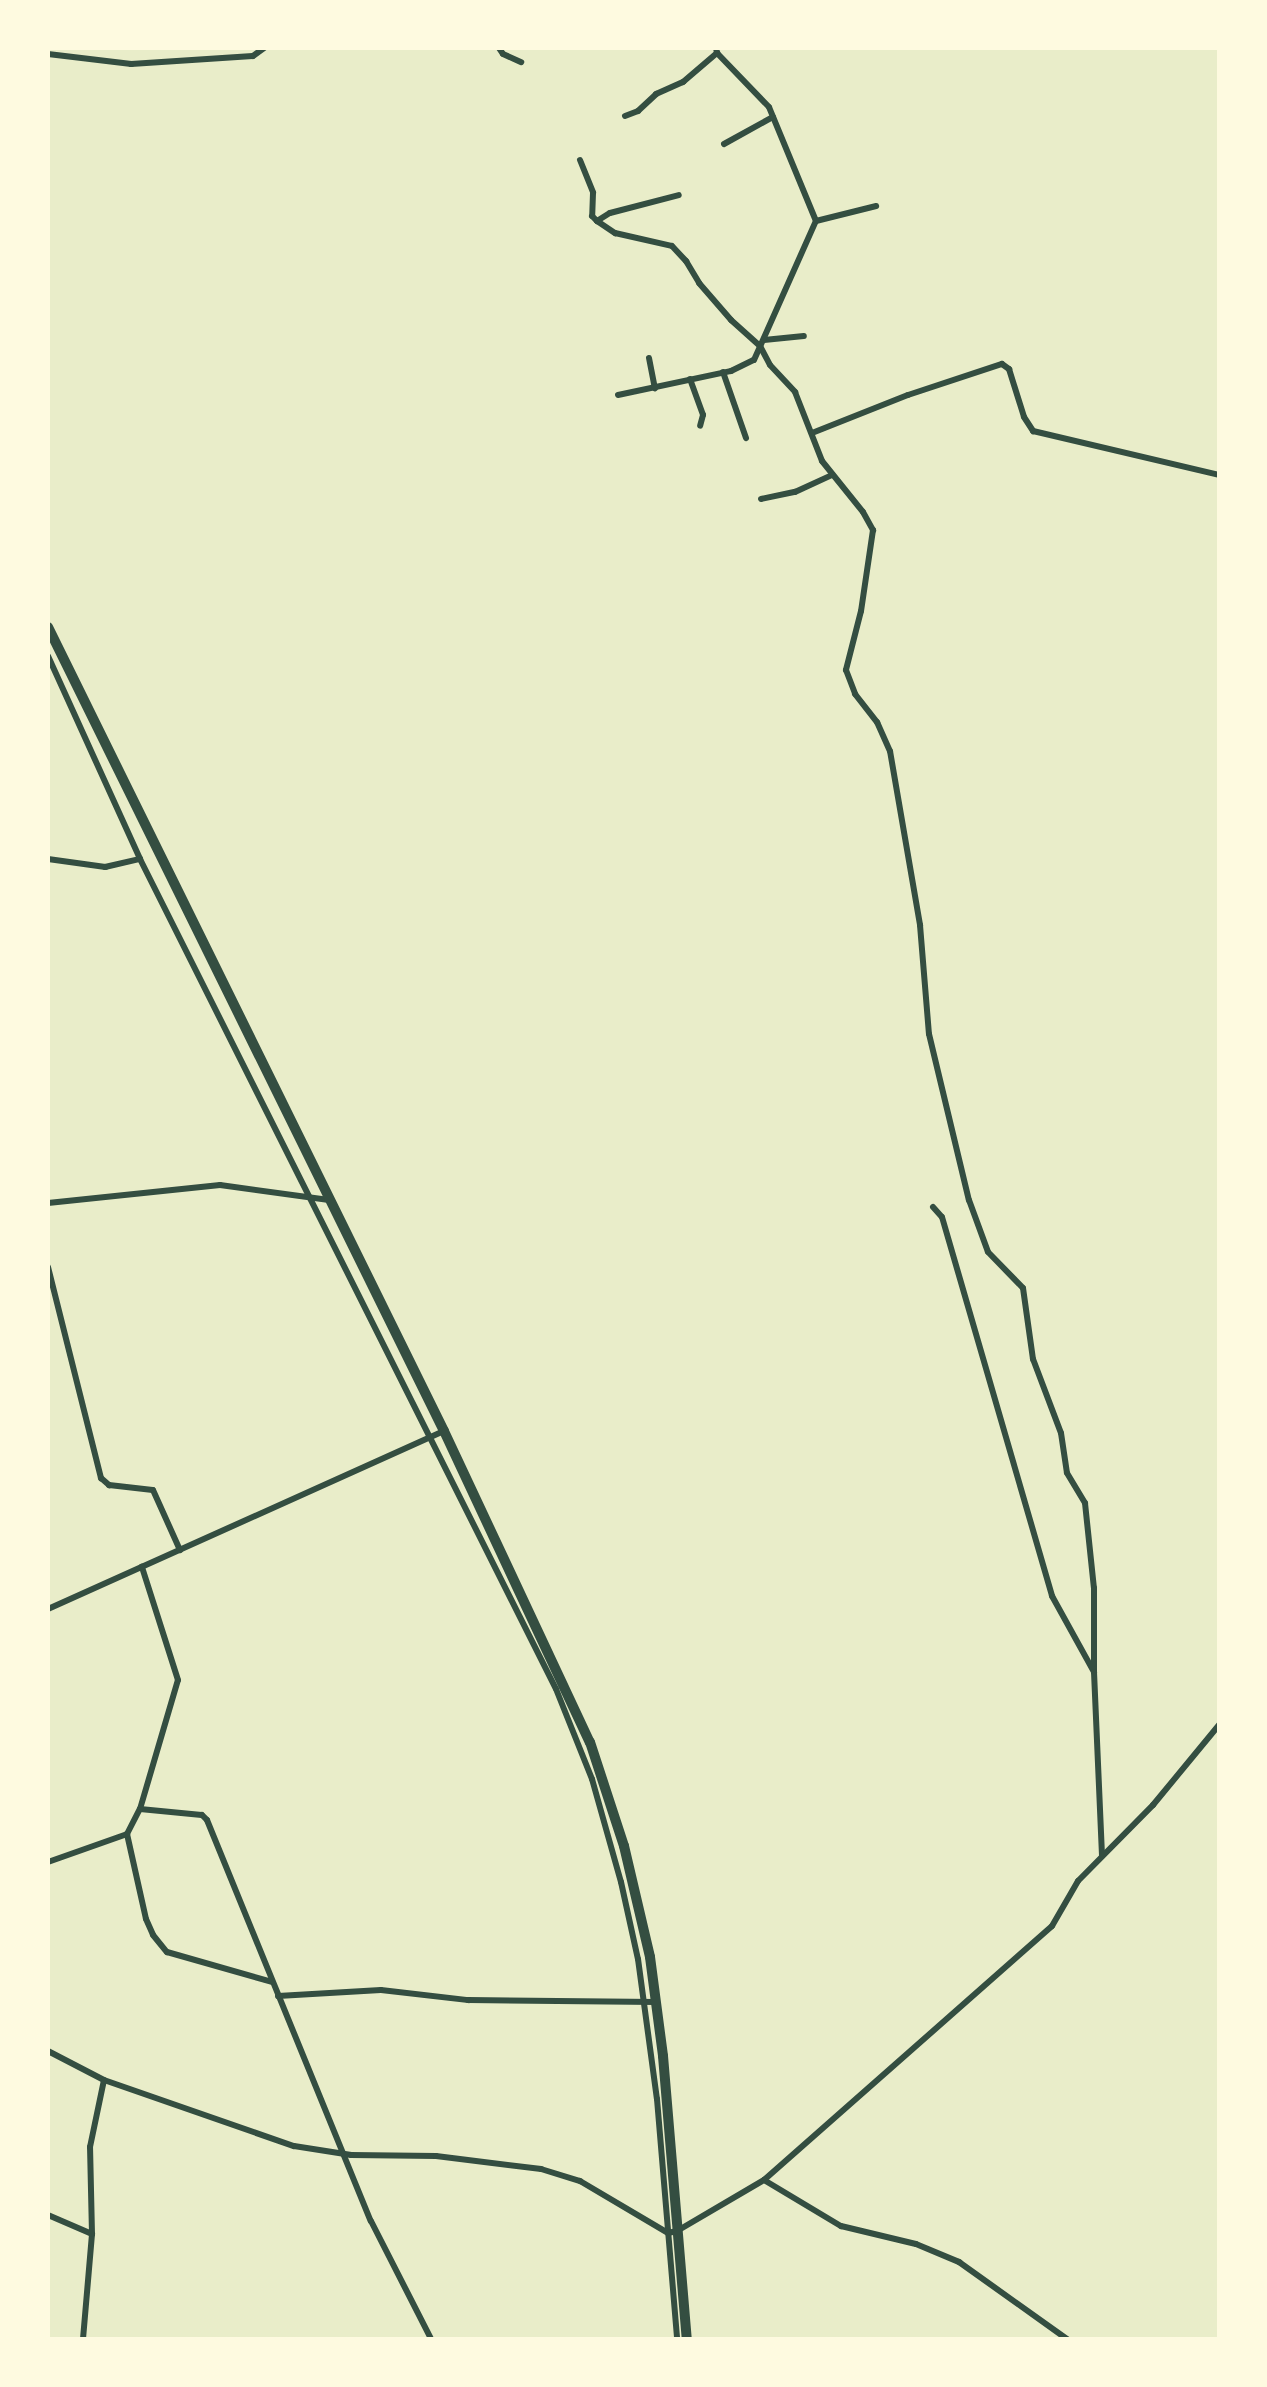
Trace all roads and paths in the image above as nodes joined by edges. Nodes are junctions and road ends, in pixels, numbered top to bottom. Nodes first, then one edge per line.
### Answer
1 (264, 48) edge
2 (499, 48) edge
3 (716, 50) edge
4 (48, 54) edge
5 (521, 62) dead end
6 (625, 116) dead end
7 (773, 117) junction
8 (724, 144) dead end
9 (580, 160) dead end
10 (679, 195) dead end
11 (876, 206) dead end
12 (597, 221) junction
13 (816, 221) junction
14 (804, 336) dead end
15 (762, 343) junction
16 (649, 358) dead end
17 (723, 372) junction
18 (690, 379) junction
19 (655, 388) junction
20 (618, 395) dead end
21 (700, 426) dead end
22 (812, 433) junction
23 (746, 438) dead end
24 (832, 475) junction
25 (1219, 475) edge
26 (761, 499) dead end
27 (48, 627) edge
28 (48, 656) edge
29 (48, 859) edge
30 (140, 859) junction
31 (310, 1198) junction
32 (329, 1200) junction
33 (48, 1203) edge
34 (933, 1207) dead end
35 (48, 1267) edge
36 (444, 1431) junction
37 (430, 1438) junction
38 (180, 1550) junction
39 (142, 1567) junction
40 (48, 1609) edge
41 (1094, 1672) junction
42 (1219, 1725) edge
43 (140, 1809) junction
44 (127, 1834) junction
45 (1102, 1856) junction
46 (48, 1862) edge
47 (272, 1982) junction
48 (278, 1996) junction
49 (643, 2002) junction
50 (656, 2002) junction
51 (48, 2051) edge
52 (104, 2080) junction
53 (343, 2153) junction
54 (764, 2180) junction
55 (48, 2215) edge
56 (672, 2232) junction
57 (92, 2234) junction
58 (83, 2339) edge
59 (431, 2339) edge
60 (677, 2339) edge
61 (687, 2339) edge
62 (1067, 2339) edge

1 - 4 street
2 - 5 street
3 - 6 street
3 - 7 street
7 - 8 street
7 - 13 street
9 - 12 street
10 - 12 street
11 - 13 street
12 - 15 street
13 - 15 street
14 - 15 street
15 - 17 street
15 - 22 street
16 - 19 street
17 - 18 street
17 - 23 street
18 - 19 street
18 - 21 street
19 - 20 street
22 - 24 street
22 - 25 street
24 - 26 street
24 - 41 street
27 - 32 highway
28 - 30 street
29 - 30 street
30 - 31 street
31 - 32 street
31 - 33 street
31 - 37 street
32 - 36 highway
34 - 41 street
35 - 38 street
36 - 37 street
36 - 50 highway
37 - 38 street
37 - 49 street
38 - 39 street
39 - 40 street
39 - 43 street
41 - 45 street
42 - 45 street
43 - 44 street
43 - 47 street
44 - 46 street
44 - 47 street
45 - 54 street
47 - 48 street
48 - 49 street
48 - 53 street
49 - 50 street
49 - 56 street
50 - 56 highway
51 - 52 street
52 - 53 street
52 - 57 street
53 - 56 street
53 - 59 street
54 - 56 street
54 - 62 street
55 - 57 street
56 - 60 street
56 - 61 highway
57 - 58 street

